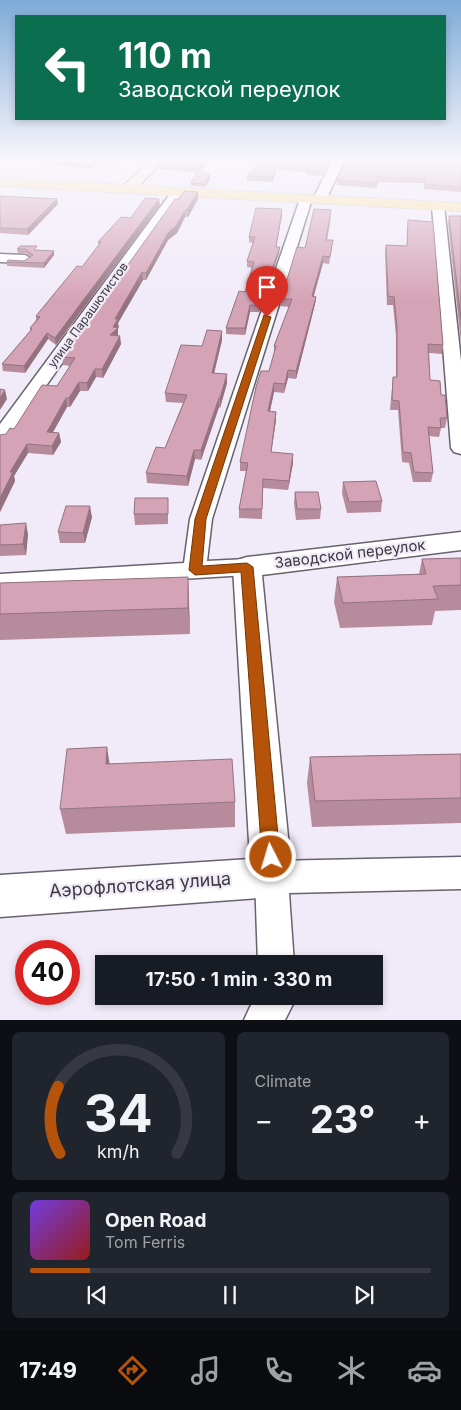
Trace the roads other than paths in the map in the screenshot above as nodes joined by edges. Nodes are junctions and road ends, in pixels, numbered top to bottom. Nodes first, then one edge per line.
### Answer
1 (438, 206) edge
2 (166, 207) edge
3 (310, 207) edge
4 (0, 258) edge
5 (25, 259) edge
6 (0, 438) edge
7 (461, 448) edge
8 (461, 541) edge
9 (247, 567) junction
10 (195, 570) junction
11 (0, 582) edge
12 (461, 874) edge
13 (272, 877) junction
14 (0, 896) edge
15 (276, 955) edge
16 (273, 1005) edge
17 (263, 1020) edge

1 - 7 street
2 - 6 street, улица Парашютистов
3 - 10 street
4 - 5 street
8 - 9 street, Заводской переулок
9 - 10 street, Заводской переулок
9 - 13 street
10 - 11 street, Заводской переулок
12 - 13 street, Аэрофлотская улица
13 - 14 street, Аэрофлотская улица
13 - 15 street
16 - 17 street

